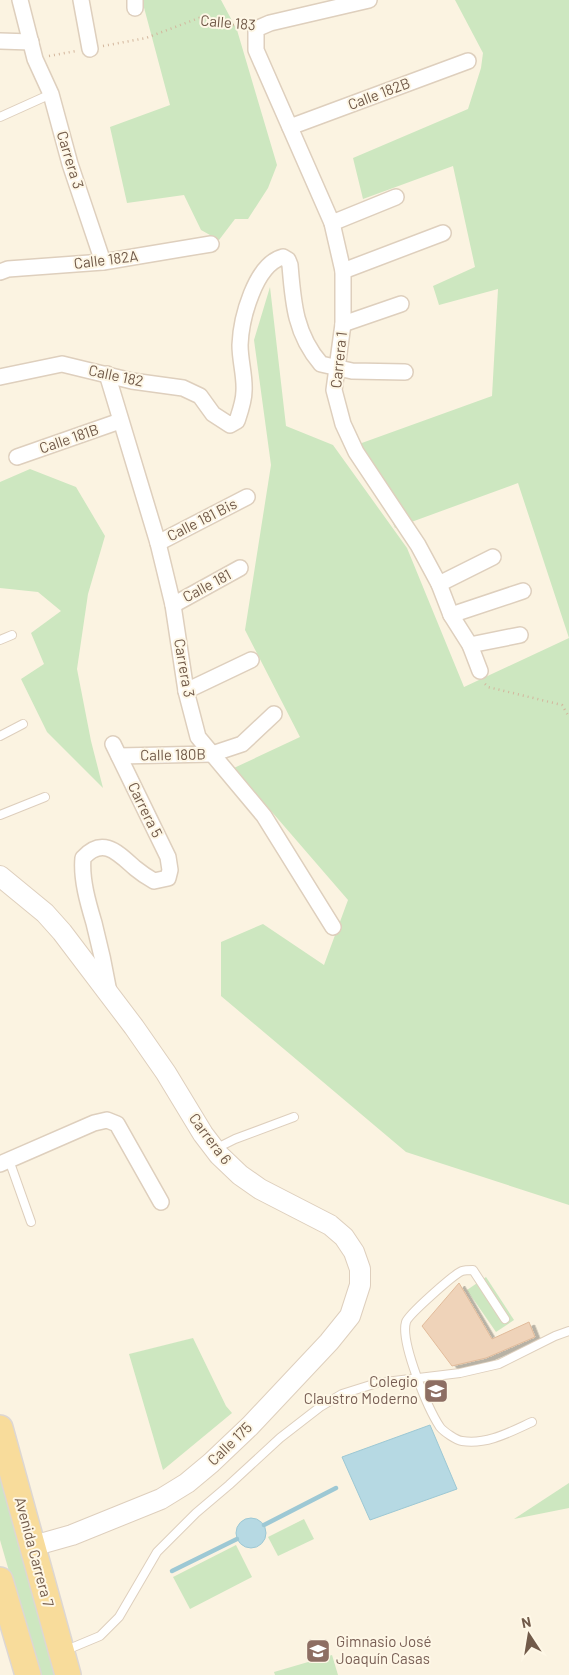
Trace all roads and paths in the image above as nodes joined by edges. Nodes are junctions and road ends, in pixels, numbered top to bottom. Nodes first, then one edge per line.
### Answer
1 (20, 0) edge
2 (81, 0) edge
3 (365, 0) edge
4 (311, 7) edge
5 (256, 29) junction
6 (146, 38) dead end
7 (0, 41) edge
8 (32, 42) junction
9 (90, 49) dead end
10 (468, 60) dead end
11 (51, 94) junction
12 (0, 117) edge
13 (290, 127) junction
14 (396, 197) dead end
15 (332, 223) junction
16 (443, 233) dead end
17 (211, 244) dead end
18 (103, 262) junction
19 (343, 271) junction
20 (0, 272) edge
21 (400, 304) dead end
22 (343, 324) junction
23 (336, 368) junction
24 (405, 372) dead end
25 (107, 374) junction
26 (0, 377) edge
27 (120, 421) junction
28 (18, 457) dead end
29 (246, 497) dead end
30 (158, 543) junction
31 (493, 557) dead end
32 (240, 568) dead end
33 (439, 584) junction
34 (523, 591) dead end
35 (173, 604) junction
36 (451, 615) junction
37 (12, 635) dead end
38 (520, 635) dead end
39 (0, 640) edge
40 (470, 645) junction
41 (251, 660) dead end
42 (480, 671) joint
43 (186, 691) junction
44 (274, 714) dead end
45 (569, 717) edge
46 (23, 724) dead end
47 (0, 736) edge
48 (116, 750) joint
49 (212, 754) junction
50 (45, 797) dead end
51 (0, 815) edge
52 (82, 858) joint
53 (0, 876) edge
54 (333, 927) dead end
55 (110, 996) junction
56 (294, 1116) dead end
57 (215, 1149) junction
58 (4, 1162) edge
59 (161, 1202) dead end
60 (31, 1222) dead end
61 (360, 1269) joint
62 (505, 1319) dead end
63 (569, 1331) edge
64 (417, 1378) junction
65 (532, 1422) dead end
66 (0, 1428) edge
67 (33, 1546) junction
68 (0, 1580) edge
69 (61, 1651) junction
70 (28, 1675) edge
71 (68, 1675) edge

1 - 8 street, Carrera 3
2 - 9 street
3 - 4 street, Calle 183
4 - 5 street, Calle 183
5 - 6 path, Calle 183
5 - 13 street, Carrera 1
7 - 8 street
8 - 11 street, Carrera 3
10 - 13 street, Calle 182B
11 - 12 lane
11 - 18 street, Carrera 3
13 - 15 street, Carrera 1
14 - 15 street
15 - 19 street, Carrera 1
16 - 19 street
17 - 18 street, Calle 182A
18 - 20 street, Calle 182A
19 - 22 street, Carrera 1
21 - 22 street
22 - 23 street, Carrera 1
23 - 24 street
23 - 25 street, Calle 182
23 - 33 street, Carrera 1
25 - 26 street, Calle 182
25 - 27 street, Carrera 3
27 - 28 street, Calle 181B
27 - 30 street, Carrera 3
29 - 30 street, Calle 181 Bis
30 - 35 street, Carrera 3
31 - 33 street
32 - 35 street, Calle 181
33 - 36 street, Carrera 1
34 - 36 street
35 - 43 street, Carrera 3
36 - 40 street, Carrera 1
37 - 39 lane
38 - 40 street
40 - 42 street, Carrera 1
41 - 43 street
42 - 45 path
43 - 49 street, Carrera 3
44 - 49 street, Calle 180B
46 - 47 lane
48 - 49 street, Calle 180B
48 - 52 street, Carrera 5
49 - 54 street, Carrera 3
50 - 51 lane
52 - 55 street, Carrera 6
53 - 55 street, Carrera 6
55 - 57 street, Carrera 6
56 - 57 lane
57 - 61 street, Carrera 6
58 - 59 street
58 - 60 lane
61 - 67 street, Calle 175
62 - 64 lane
63 - 64 lane
64 - 65 lane
64 - 69 lane
66 - 67 main road, Avenida Carrera 7
67 - 69 main road, Avenida Carrera 7
68 - 70 main road
69 - 71 main road, Avenida Carrera 7

